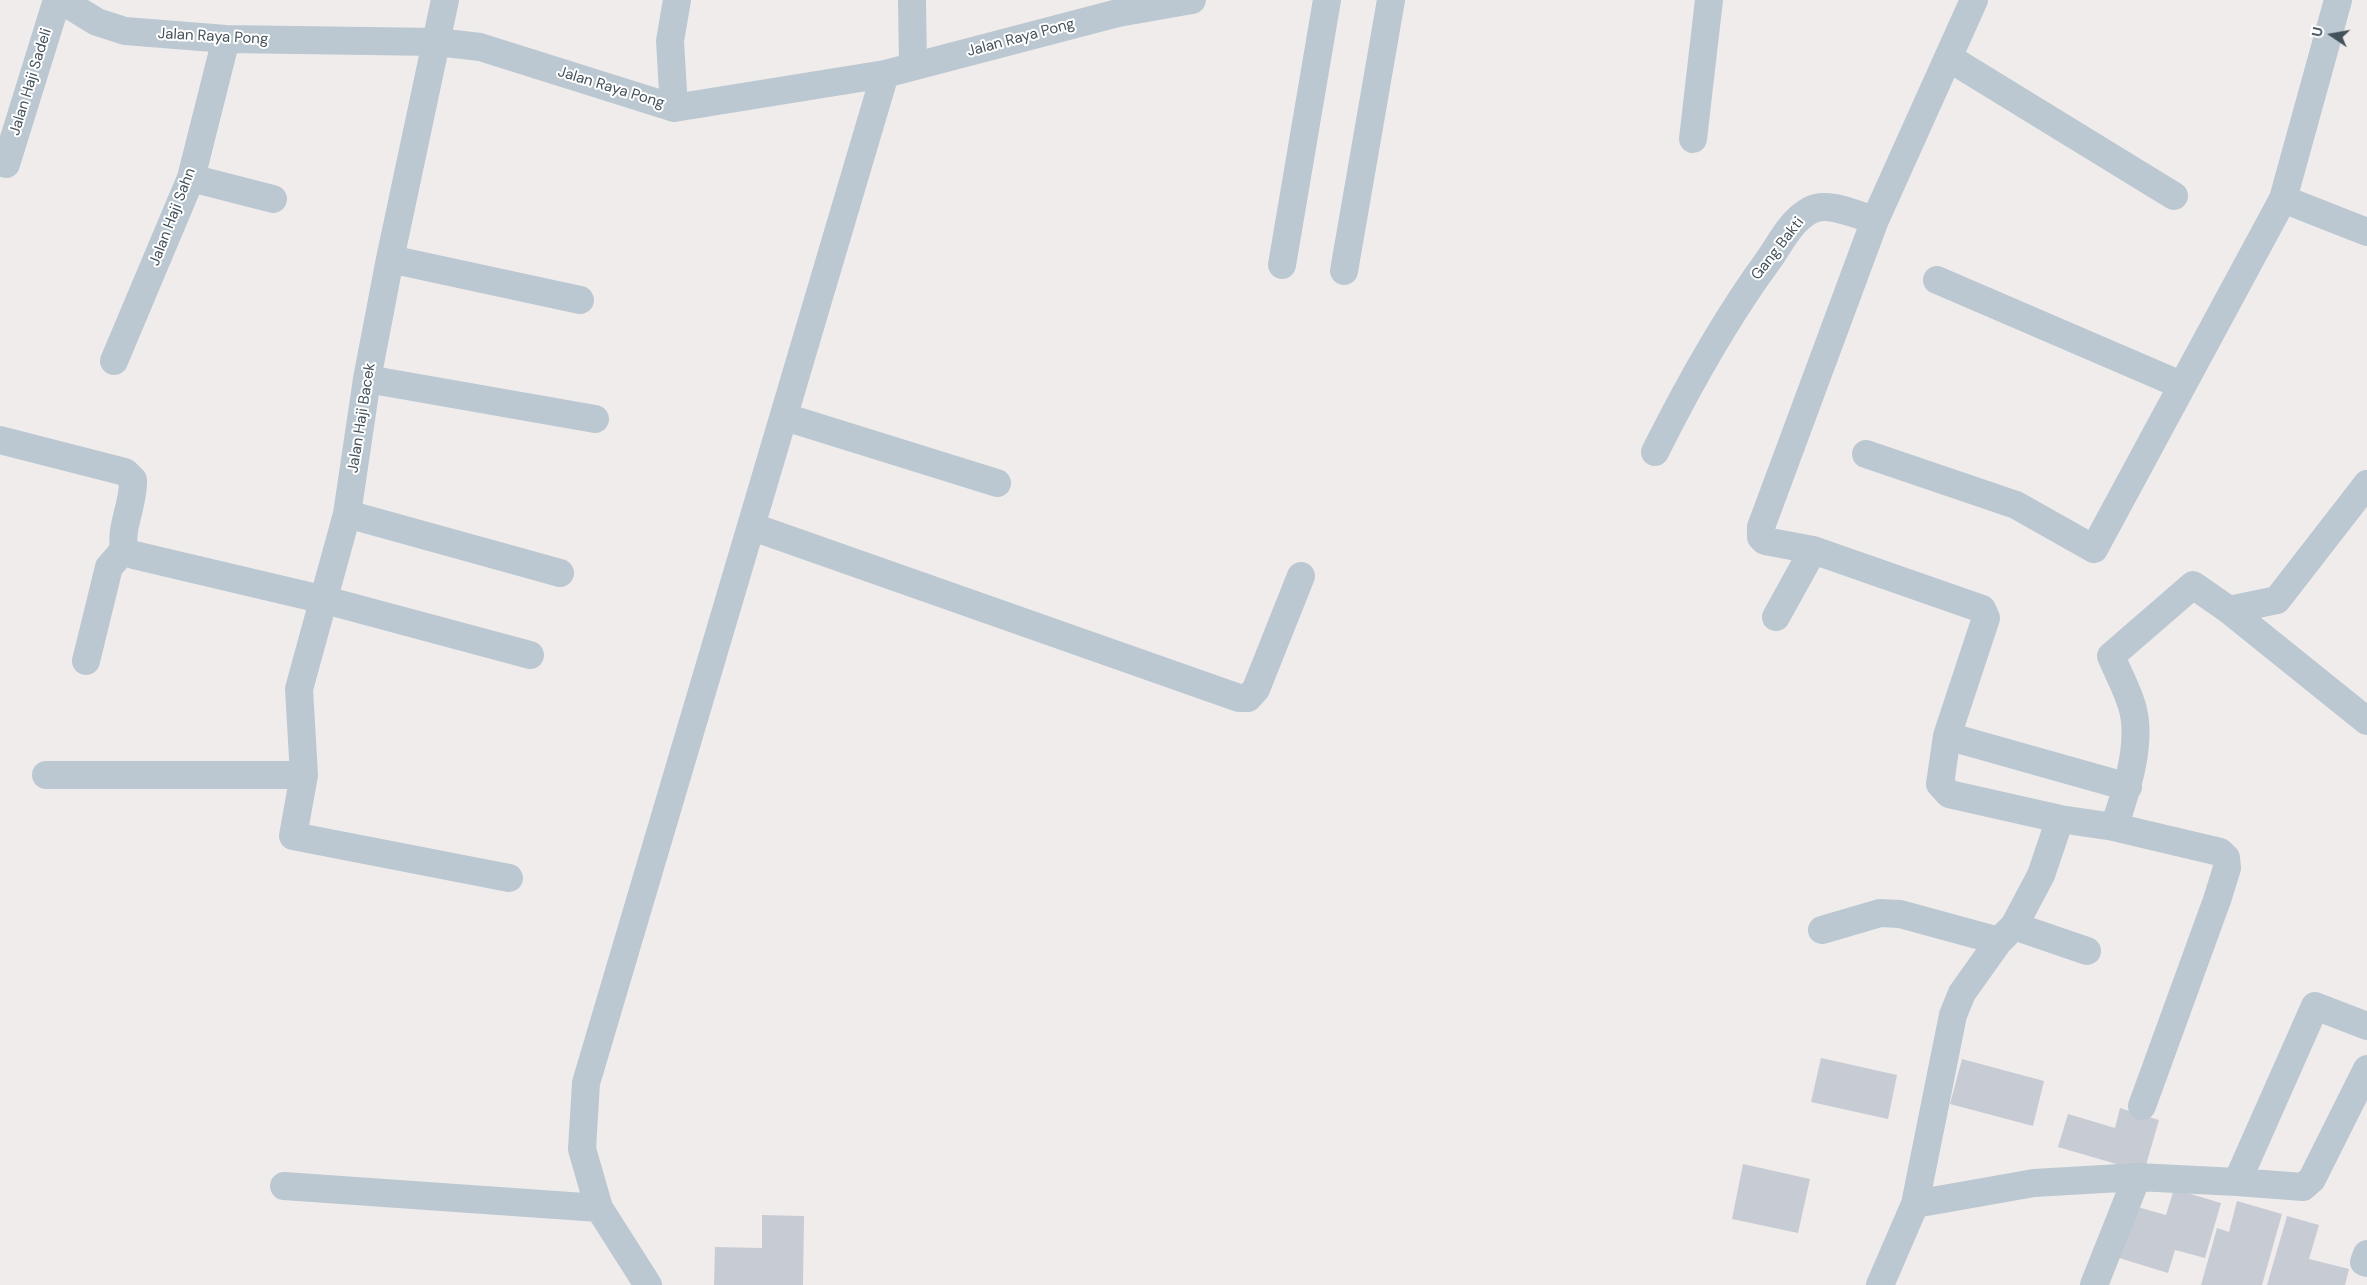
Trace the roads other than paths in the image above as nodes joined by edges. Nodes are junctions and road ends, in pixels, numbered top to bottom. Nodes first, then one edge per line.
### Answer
1 (57, 0) edge
2 (61, 0) edge
3 (445, 0) edge
4 (677, 0) edge
5 (912, 0) edge
6 (1192, 0) edge
7 (1327, 0) edge
8 (1391, 0) edge
9 (1709, 0) edge
10 (1974, 0) edge
11 (2338, 0) edge
12 (226, 39) junction
13 (437, 42) junction
14 (1949, 58) junction
15 (913, 66) junction
16 (885, 74) junction
17 (674, 108) junction
18 (1693, 139) dead end
19 (6, 164) dead end
20 (191, 178) junction
21 (2174, 196) dead end
22 (273, 199) dead end
23 (2283, 199) junction
24 (1875, 220) junction
25 (2367, 232) edge
26 (390, 259) junction
27 (1282, 265) dead end
28 (1344, 271) dead end
29 (1937, 280) dead end
30 (580, 300) dead end
31 (114, 361) dead end
32 (367, 379) junction
33 (2181, 385) junction
34 (785, 418) junction
35 (595, 419) dead end
36 (0, 440) edge
37 (1655, 452) dead end
38 (1866, 454) dead end
39 (997, 483) dead end
40 (2367, 484) edge
41 (347, 514) junction
42 (753, 526) junction
43 (124, 550) junction
44 (1813, 550) junction
45 (560, 573) dead end
46 (1301, 576) dead end
47 (325, 600) junction
48 (2229, 610) junction
49 (1776, 616) dead end
50 (530, 655) dead end
51 (86, 661) dead end
52 (2367, 722) edge
53 (1947, 736) junction
54 (46, 775) dead end
55 (304, 775) junction
56 (2128, 788) junction
57 (2060, 819) junction
58 (2114, 827) junction
59 (509, 878) dead end
60 (1822, 930) dead end
61 (2006, 934) junction
62 (2087, 950) dead end
63 (2367, 1026) edge
64 (2367, 1069) edge
65 (2142, 1106) dead end
66 (2137, 1177) junction
67 (2237, 1182) junction
68 (284, 1186) dead end
69 (1915, 1204) junction
70 (599, 1208) junction
71 (2367, 1254) edge
72 (2367, 1263) edge
73 (648, 1285) edge
74 (1880, 1285) edge
75 (2094, 1285) edge

1 - 19 street, Jalan Haji Sadeli
2 - 12 street, Jalan Raya Pong
3 - 13 street, Jalan Haji Bacek
4 - 17 street
5 - 15 street
6 - 15 street, Jalan Raya Pong
7 - 27 street
8 - 28 street
9 - 18 street
10 - 14 street
11 - 23 street
12 - 13 street, Jalan Raya Pong
12 - 20 street, Jalan Haji Sahn
13 - 17 street, Jalan Raya Pong
13 - 26 street, Jalan Haji Bacek
14 - 21 street
14 - 24 street
15 - 16 street, Jalan Raya Pong
16 - 17 street, Jalan Raya Pong
16 - 34 street
20 - 22 street
20 - 31 street, Jalan Haji Sahn
23 - 25 street
23 - 33 street
24 - 37 street, Gang Bakti
24 - 44 street
26 - 30 street
26 - 32 street, Jalan Haji Bacek
29 - 33 street
32 - 35 street
32 - 41 street, Jalan Haji Bacek
33 - 38 street
34 - 39 street
34 - 42 street
36 - 43 street
40 - 48 street
41 - 45 street
41 - 47 street, Jalan Haji Bacek
42 - 46 street
42 - 70 street
43 - 47 street
43 - 51 street
44 - 49 street
44 - 53 street
47 - 50 street
47 - 55 street, Jalan Haji Bacek
48 - 52 street
48 - 56 street
53 - 56 street
53 - 57 street
54 - 55 street
55 - 59 street, Jalan Haji Bacek
56 - 58 street
57 - 58 street
57 - 61 street
58 - 65 street
60 - 61 street
61 - 62 street
61 - 69 street
63 - 67 street
64 - 67 street
66 - 67 street
66 - 69 street
66 - 75 street
68 - 70 street
69 - 74 street
70 - 73 street
71 - 72 street

